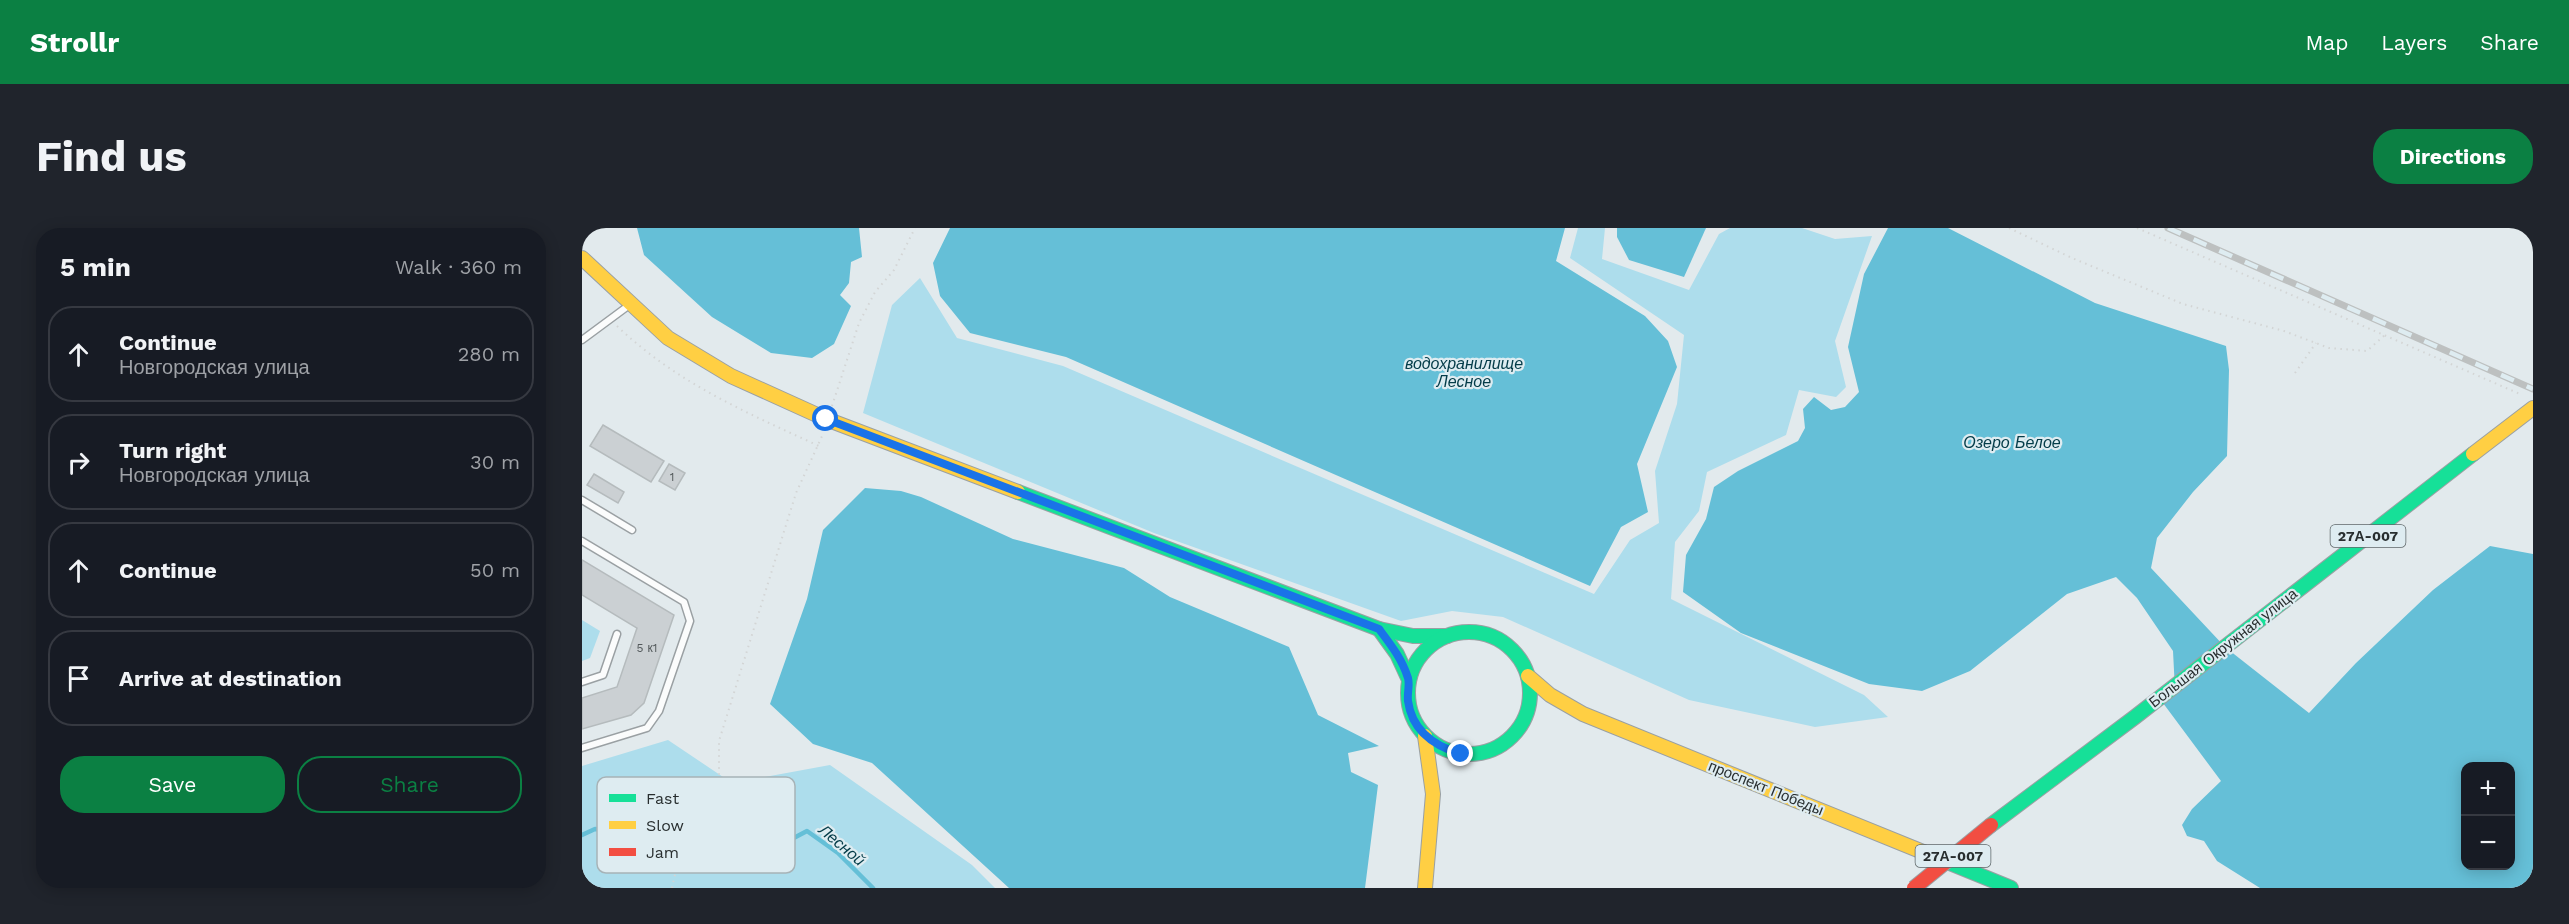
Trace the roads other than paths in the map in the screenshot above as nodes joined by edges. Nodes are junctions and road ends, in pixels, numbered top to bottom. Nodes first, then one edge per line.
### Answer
1 (584, 263) edge
2 (631, 304) junction
3 (582, 340) edge
4 (2533, 408) edge
5 (582, 501) edge
6 (632, 530) dead end
7 (582, 541) edge
8 (1379, 629) junction
9 (617, 634) dead end
10 (1447, 636) junction
11 (1528, 676) junction
12 (1408, 680) junction
13 (582, 682) edge
14 (1425, 736) junction
15 (582, 748) edge
16 (1425, 888) edge
17 (1914, 888) edge
18 (2011, 888) edge

1 - 2 main road
2 - 3 lane
2 - 8 main road
4 - 17 main road, Большая Окружная улица / 27А-007, bridge
5 - 6 lane
7 - 15 lane
8 - 10 main road
8 - 12 main road
9 - 13 lane
10 - 11 main road
10 - 12 main road
11 - 14 main road
11 - 18 main road, проспект Победы
12 - 14 main road
14 - 16 main road

